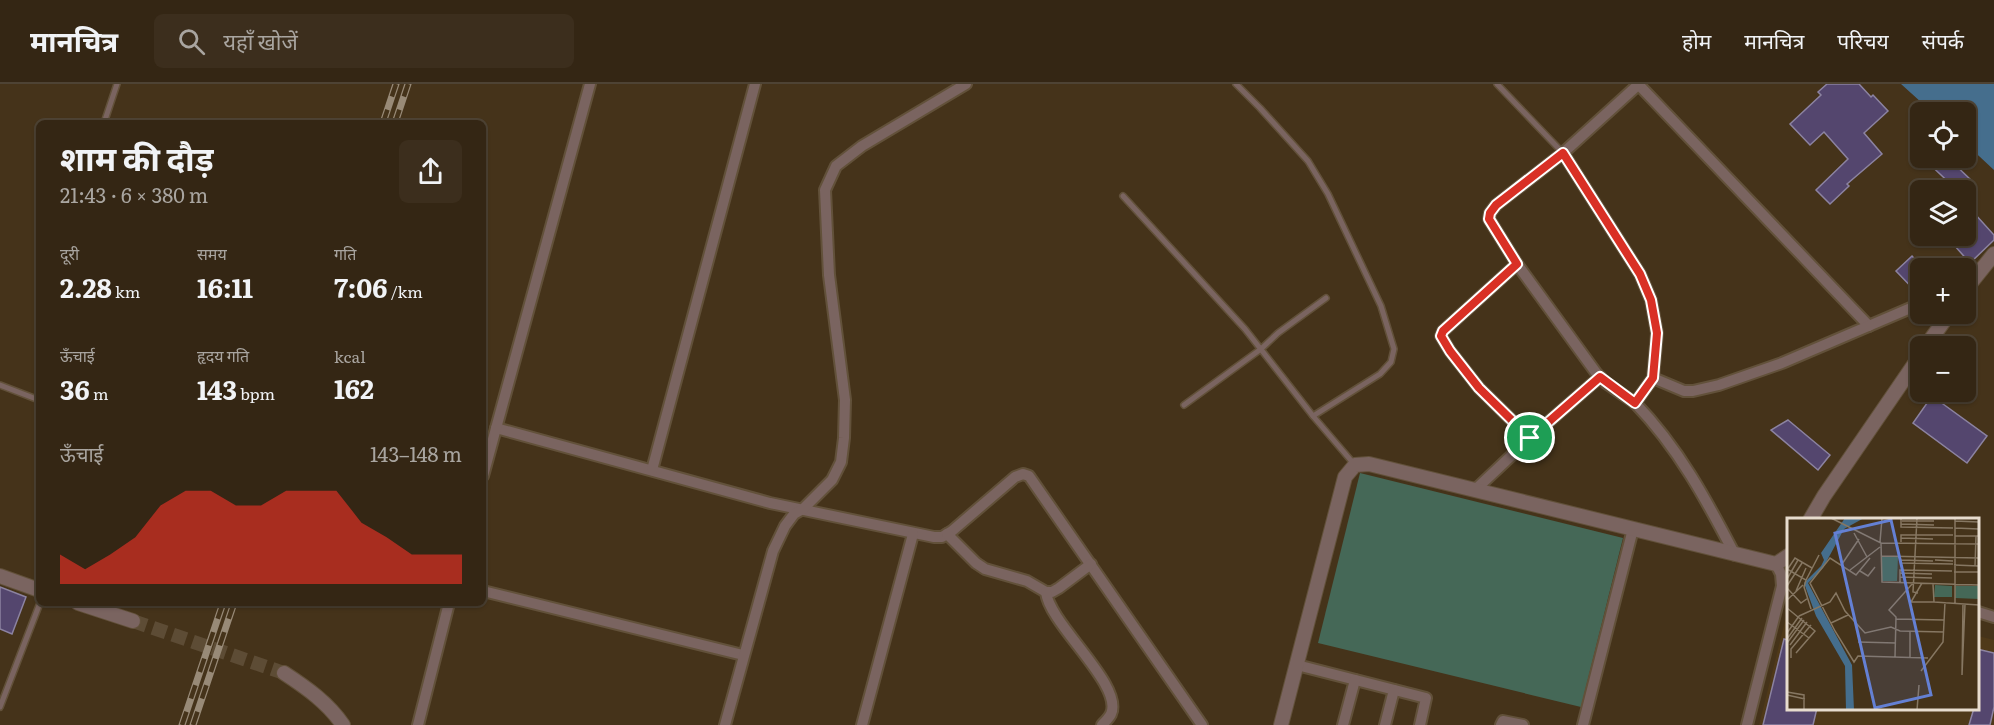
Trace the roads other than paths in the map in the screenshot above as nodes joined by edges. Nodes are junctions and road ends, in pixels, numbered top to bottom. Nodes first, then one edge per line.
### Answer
1 (117, 84) edge
2 (590, 84) edge
3 (755, 84) edge
4 (966, 84) edge
5 (1236, 84) edge
6 (1497, 84) edge
7 (1638, 84) edge
8 (105, 120) edge
9 (1563, 153) junction
10 (1122, 196) dead end
11 (1994, 254) edge
12 (1517, 264) junction
13 (1976, 275) edge
14 (1326, 298) dead end
15 (1910, 308) edge
16 (1869, 326) junction
17 (1262, 349) junction
18 (1910, 371) edge
19 (1600, 377) junction
20 (1653, 378) junction
21 (0, 385) edge
22 (36, 399) edge
23 (1635, 403) junction
24 (1184, 405) dead end
25 (1313, 416) junction
26 (496, 428) junction
27 (1530, 438) junction
28 (486, 465) edge
29 (1355, 465) junction
30 (652, 470) junction
31 (1475, 490) junction
32 (803, 509) junction
33 (1811, 518) edge
34 (1633, 529) junction
35 (913, 534) junction
36 (947, 534) junction
37 (1735, 555) junction
38 (1785, 559) edge
39 (1091, 564) junction
40 (0, 576) edge
41 (36, 589) edge
42 (486, 592) edge
43 (1046, 592) junction
44 (39, 606) edge
45 (87, 606) edge
46 (448, 606) edge
47 (1979, 613) edge
48 (1994, 617) edge
49 (133, 621) tunnel mouth
50 (743, 655) junction
51 (1297, 665) junction
52 (284, 673) tunnel mouth
53 (1355, 680) junction
54 (1394, 690) junction
55 (0, 707) edge
56 (344, 725) edge
57 (418, 725) edge
58 (725, 725) edge
59 (862, 725) edge
60 (1102, 725) edge
61 (1202, 725) edge
62 (1281, 725) edge
63 (1343, 725) edge
64 (1385, 725) edge
65 (1420, 725) edge
66 (1501, 725) edge
67 (1523, 725) edge
68 (1582, 725) edge
69 (1748, 725) edge

1 - 8 lane
2 - 26 street
3 - 30 street
4 - 32 street
5 - 25 lane
6 - 9 lane
7 - 9 street
7 - 16 street
9 - 12 street
9 - 20 street
10 - 17 lane
11 - 13 street
12 - 19 street
12 - 27 street
14 - 17 lane
15 - 16 street
16 - 20 street
17 - 24 lane
17 - 25 lane
18 - 33 street
19 - 23 street
19 - 27 street
20 - 23 street
21 - 22 lane
23 - 37 street
25 - 29 lane
26 - 28 street
26 - 30 street
27 - 31 street
29 - 31 street
29 - 51 street
30 - 32 street
31 - 34 street
32 - 35 street
32 - 50 street
34 - 37 street
34 - 68 street
35 - 36 street
35 - 59 street
36 - 39 street
36 - 43 street
37 - 38 street
38 - 69 street
39 - 43 street
39 - 61 street
40 - 41 street
42 - 50 street
43 - 60 street
44 - 55 lane
45 - 49 street
46 - 57 street
47 - 48 street
50 - 58 street
51 - 53 street
51 - 62 street
52 - 56 street
53 - 54 street
53 - 63 street
54 - 64 street
54 - 65 street
66 - 67 street

